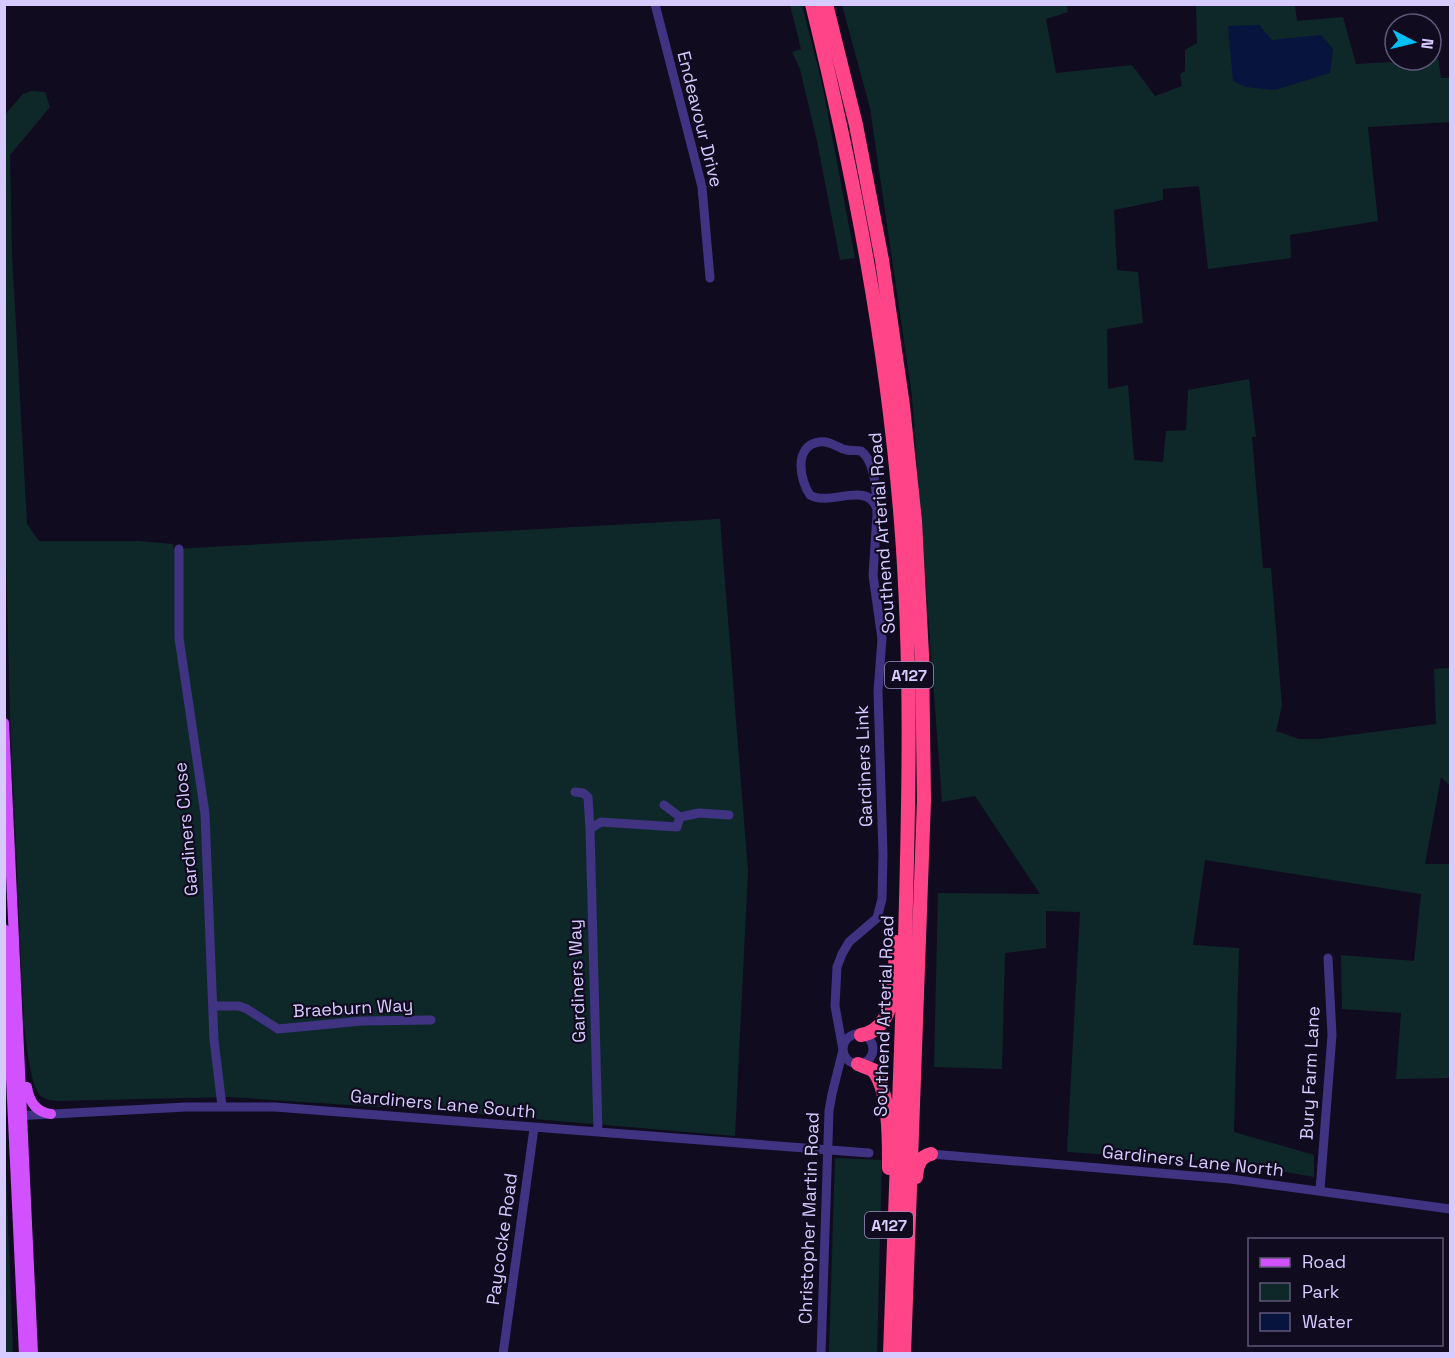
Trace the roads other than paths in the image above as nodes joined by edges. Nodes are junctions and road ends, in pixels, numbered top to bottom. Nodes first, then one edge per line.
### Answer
1 (655, 4) edge
2 (812, 4) edge
3 (826, 4) edge
4 (710, 278) dead end
5 (877, 509) junction
6 (179, 549) dead end
7 (4, 723) edge
8 (910, 775) junction
9 (575, 792) dead end
10 (664, 805) dead end
11 (729, 815) dead end
12 (680, 817) junction
13 (590, 829) junction
14 (4, 930) edge
15 (1328, 958) dead end
16 (916, 1002) junction
17 (213, 1006) junction
18 (835, 1006) junction
19 (431, 1020) dead end
20 (861, 1035) junction
21 (18, 1036) junction
22 (843, 1050) junction
23 (858, 1064) junction
24 (834, 1085) junction
25 (222, 1106) junction
26 (51, 1114) junction
27 (18, 1116) junction
28 (534, 1128) junction
29 (598, 1132) junction
30 (827, 1150) junction
31 (869, 1153) dead end
32 (932, 1154) junction
33 (21, 1167) junction
34 (1320, 1190) junction
35 (1450, 1209) edge
36 (24, 1353) edge
37 (33, 1353) edge
38 (504, 1353) edge
39 (821, 1353) edge
40 (890, 1353) edge
41 (904, 1353) edge

1 - 4 street, Endeavour Drive
2 - 8 highway, Southend Arterial Road / A127
3 - 16 highway, Southend Arterial Road / A127
5 - 5 street, Gardiners Link
5 - 18 street, Gardiners Link
6 - 17 street, Gardiners Close
7 - 21 main road
8 - 20 highway, A127
8 - 40 highway, Southend Arterial Road / A127
9 - 13 street, Gardiners Way
10 - 12 street
11 - 12 street
12 - 13 street
13 - 29 street, Gardiners Way
14 - 27 main road
15 - 34 street, Bury Farm Lane
16 - 32 highway, A127
16 - 41 highway, Southend Arterial Road / A127
17 - 19 street, Braeburn Way
17 - 25 street, Gardiners Close
18 - 20 street
18 - 22 street, Gardiners Link
20 - 22 street
20 - 23 street
21 - 26 main road
21 - 27 main road
22 - 23 street
22 - 24 street, Christopher Martin Road
23 - 24 street
23 - 40 highway, A127
24 - 30 street, Christopher Martin Road
25 - 26 street, Gardiners Lane South
25 - 28 street, Gardiners Lane South
26 - 27 street, Gardiners Lane South
27 - 33 main road
28 - 29 street, Gardiners Lane South
28 - 38 street, Paycocke Road
29 - 30 street, Gardiners Lane South
30 - 31 street, Gardiners Lane South
30 - 39 street, Christopher Martin Road
32 - 34 street, Gardiners Lane North
32 - 41 highway, A127
33 - 36 main road
33 - 37 main road
34 - 35 street, Gardiners Lane North

